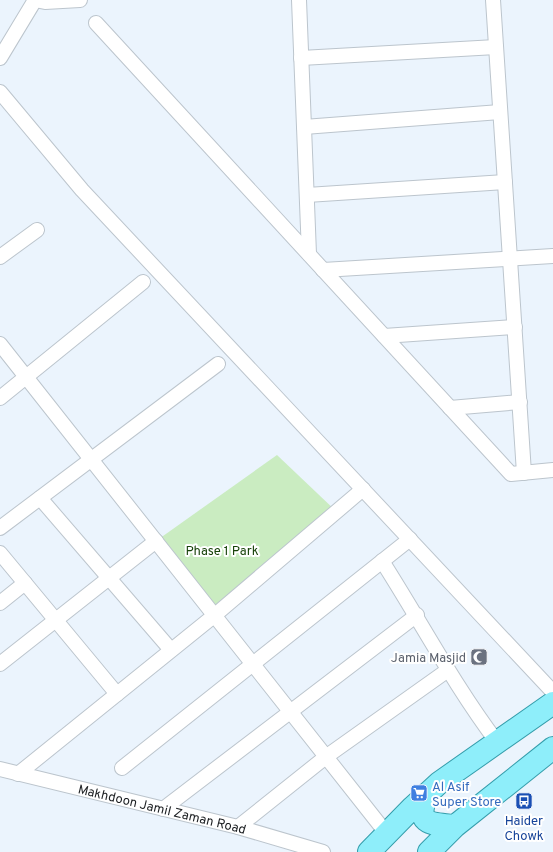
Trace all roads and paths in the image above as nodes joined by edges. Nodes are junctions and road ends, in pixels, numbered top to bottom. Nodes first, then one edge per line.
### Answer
1 (35, 0) edge
2 (80, 0) edge
3 (299, 0) edge
4 (493, 0) edge
5 (96, 23) dead end
6 (496, 47) junction
7 (0, 58) edge
8 (301, 58) junction
9 (0, 92) edge
10 (500, 112) junction
11 (304, 127) junction
12 (505, 182) junction
13 (307, 195) junction
14 (37, 230) dead end
15 (309, 254) junction
16 (553, 256) edge
17 (0, 257) edge
18 (510, 258) junction
19 (323, 270) junction
20 (144, 282) dead end
21 (515, 327) junction
22 (384, 336) junction
23 (0, 344) edge
24 (218, 364) dead end
25 (26, 377) junction
26 (0, 398) edge
27 (520, 402) junction
28 (450, 408) junction
29 (91, 458) junction
30 (553, 470) edge
31 (524, 473) junction
32 (363, 489) junction
33 (40, 498) junction
34 (0, 528) edge
35 (410, 539) junction
36 (156, 541) junction
37 (0, 553) edge
38 (382, 561) junction
39 (110, 577) junction
40 (25, 583) junction
41 (0, 603) edge
42 (215, 615) junction
43 (417, 615) junction
44 (54, 621) junction
45 (171, 650) junction
46 (0, 664) edge
47 (253, 664) junction
48 (448, 670) junction
49 (553, 692) edge
50 (117, 694) junction
51 (553, 703) edge
52 (292, 712) junction
53 (497, 742) junction
54 (553, 748) edge
55 (327, 756) junction
56 (122, 768) dead end
57 (0, 769) edge
58 (18, 774) junction
59 (428, 792) junction
60 (164, 809) junction
61 (455, 826) junction
62 (238, 827) junction
63 (387, 834) junction
64 (323, 852) edge
65 (369, 852) edge
66 (429, 852) edge

1 - 2 street
1 - 7 street
3 - 8 street
4 - 6 street
5 - 15 street
6 - 8 street
6 - 10 street
8 - 11 street
9 - 32 street
10 - 11 street
10 - 12 street
11 - 13 street
12 - 13 street
12 - 18 street
13 - 15 street
14 - 17 street
15 - 19 street
16 - 18 street
18 - 19 street
18 - 21 street
19 - 22 street
20 - 25 street
21 - 22 street
21 - 27 street
22 - 28 street
23 - 25 street
24 - 29 street
25 - 26 street
25 - 29 street
27 - 28 street
27 - 31 street
28 - 31 street
29 - 33 street
29 - 36 street
30 - 31 street
32 - 35 street
32 - 42 street
33 - 34 street
33 - 39 street
35 - 38 street
35 - 49 street
36 - 39 street
36 - 42 street
37 - 40 street
38 - 43 street
38 - 47 street
39 - 44 street
39 - 45 street
40 - 41 street
40 - 44 street
42 - 45 street
42 - 47 street
43 - 48 street
43 - 52 street
44 - 46 street
44 - 50 street
45 - 50 street
47 - 52 street
47 - 56 street
48 - 53 street
48 - 55 street
50 - 58 street
51 - 53 main road
52 - 55 street
52 - 60 street
53 - 59 main road
54 - 61 main road
55 - 62 street
55 - 63 street
57 - 58 street, Makhdoon Jamil Zaman Road
58 - 60 street, Makhdoon Jamil Zaman Road
59 - 61 main road
59 - 63 main road
60 - 62 street, Makhdoon Jamil Zaman Road
61 - 66 main road
62 - 64 street, Makhdoon Jamil Zaman Road
63 - 65 main road

